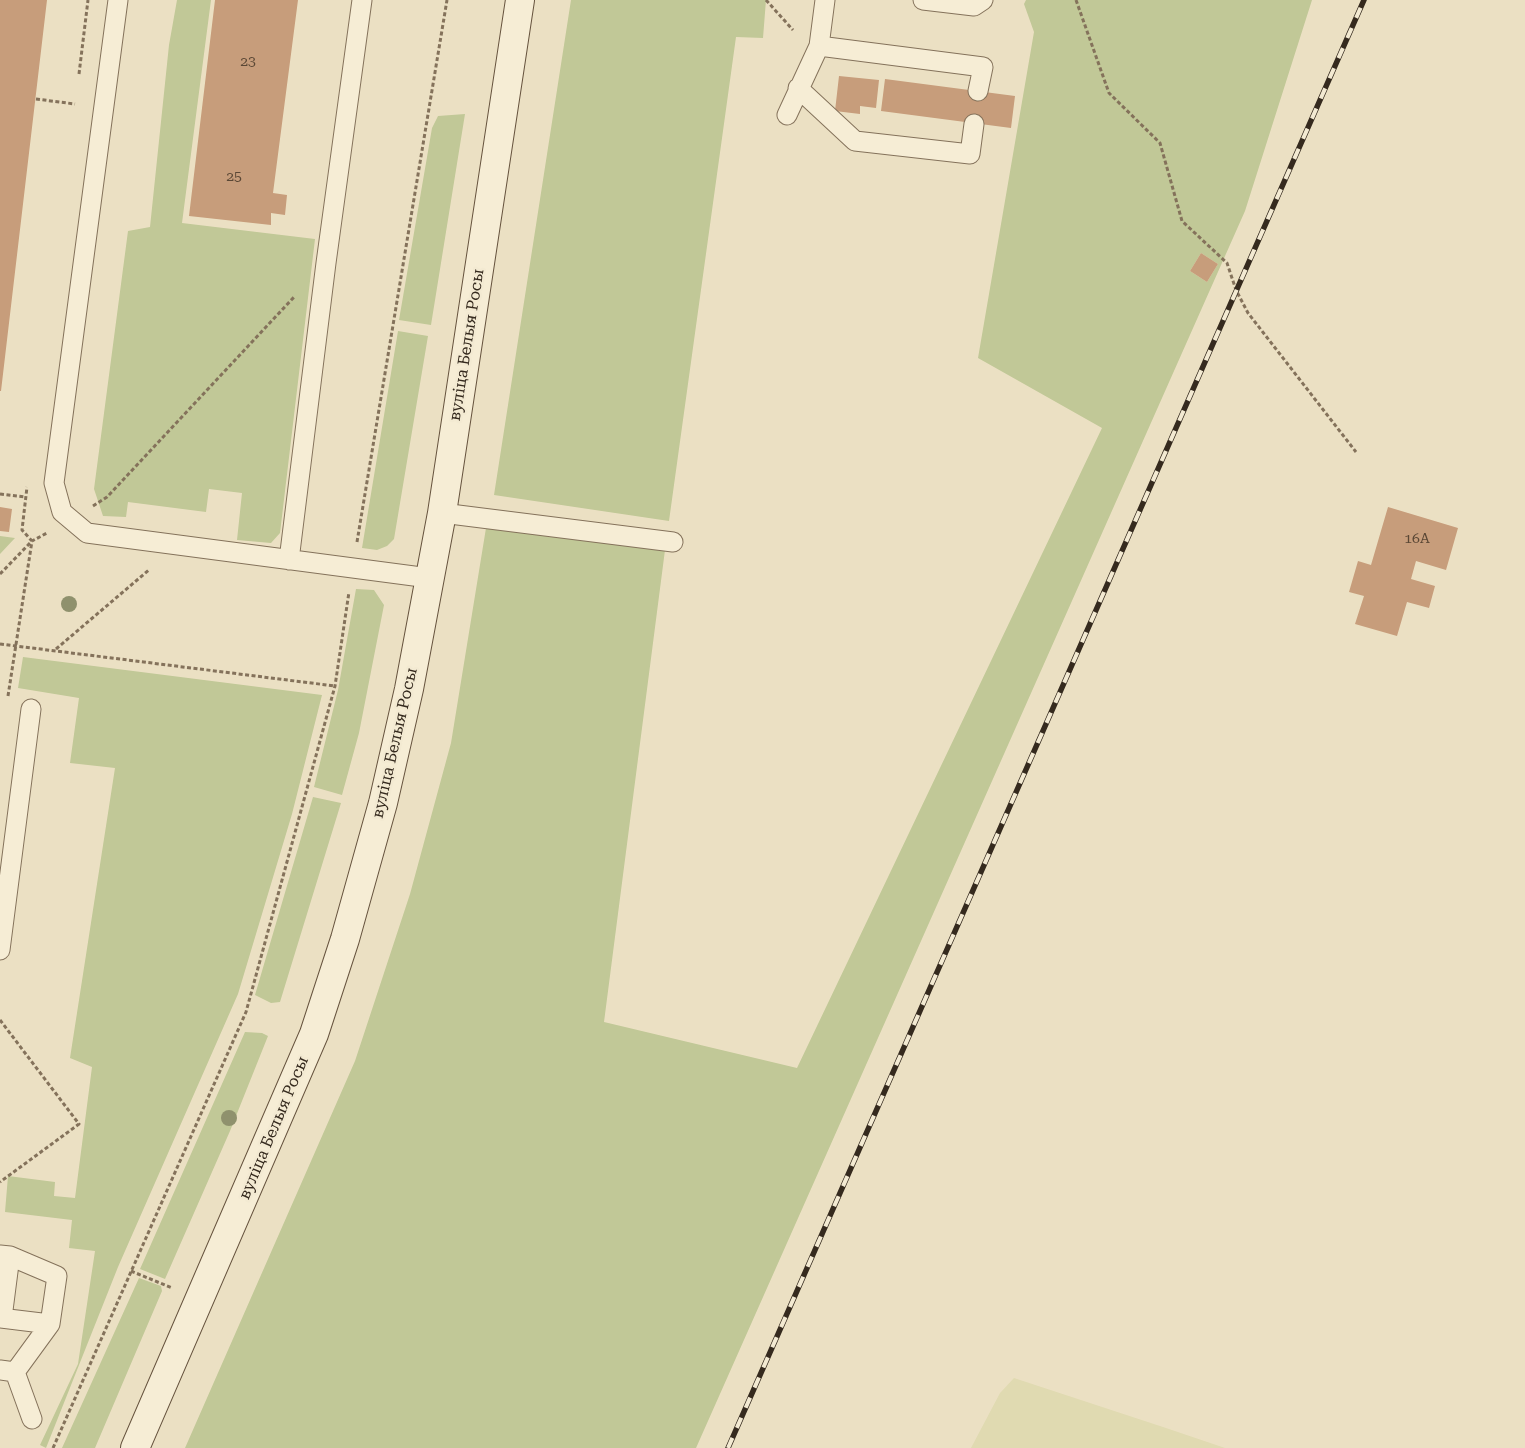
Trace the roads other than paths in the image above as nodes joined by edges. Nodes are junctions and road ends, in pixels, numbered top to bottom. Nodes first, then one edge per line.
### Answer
1 (118, 0) edge
2 (362, 0) edge
3 (520, 0) edge
4 (826, 0) edge
5 (923, 0) edge
6 (983, 0) edge
7 (945, 1) edge
8 (819, 46) junction
9 (798, 88) junction
10 (978, 91) dead end
11 (787, 115) dead end
12 (974, 124) dead end
13 (442, 513) junction
14 (673, 542) dead end
15 (290, 560) junction
16 (429, 578) junction
17 (31, 708) dead end
18 (0, 950) edge
19 (5, 1256) edge
20 (1, 1318) edge
21 (50, 1324) junction
22 (8, 1371) edge
23 (32, 1418) dead end
24 (135, 1448) edge

1 - 15 lane
2 - 15 lane
3 - 13 main road, вуліца Белыя Росы
4 - 8 lane
5 - 7 lane
6 - 7 lane
8 - 9 lane
8 - 10 lane
9 - 11 lane
9 - 12 lane
13 - 14 lane
13 - 16 main road, вуліца Белыя Росы
15 - 16 lane
16 - 24 main road, вуліца Белыя Росы
17 - 18 lane
19 - 20 lane
19 - 21 lane
20 - 21 lane
21 - 22 lane
22 - 23 lane

